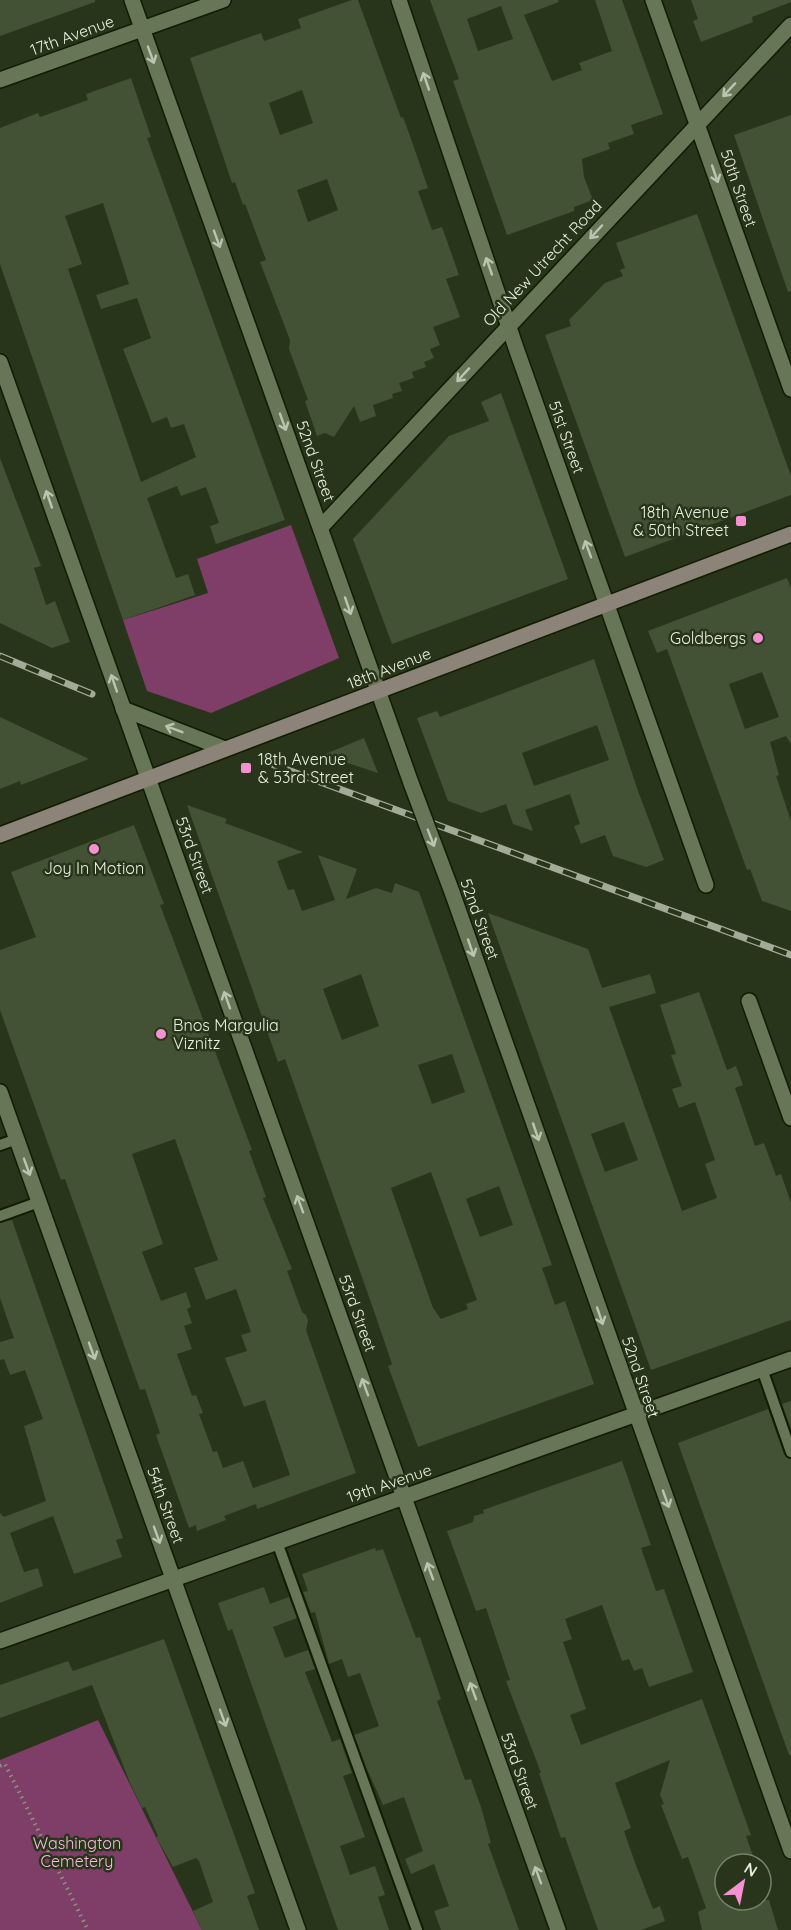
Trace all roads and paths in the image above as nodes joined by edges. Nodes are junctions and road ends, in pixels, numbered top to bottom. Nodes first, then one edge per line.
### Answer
1 (132, 0) edge
2 (223, 0) edge
3 (399, 0) edge
4 (653, 0) edge
5 (791, 25) edge
6 (142, 29) junction
7 (0, 80) edge
8 (697, 124) junction
9 (508, 326) junction
10 (0, 362) edge
11 (791, 388) edge
12 (321, 527) junction
13 (791, 534) edge
14 (607, 604) junction
15 (377, 691) junction
16 (123, 709) junction
17 (225, 749) junction
18 (148, 778) junction
19 (0, 835) edge
20 (706, 885) dead end
21 (749, 1001) dead end
22 (0, 1092) edge
23 (791, 1118) edge
24 (16, 1139) junction
25 (0, 1145) edge
26 (39, 1202) junction
27 (0, 1216) edge
28 (791, 1359) edge
29 (762, 1369) junction
30 (636, 1415) junction
31 (791, 1452) edge
32 (404, 1496) junction
33 (277, 1542) junction
34 (173, 1578) junction
35 (0, 1641) edge
36 (2, 1765) edge
37 (791, 1851) edge
38 (88, 1930) edge
39 (298, 1930) edge
40 (417, 1930) edge
41 (558, 1930) edge

1 - 6 street, 52nd Street
2 - 6 street, 17th Avenue
9 -> 3 street, 51st Street
4 - 8 street, 50th Street
5 -> 8 street, Old New Utrecht Road
6 - 7 street, 17th Avenue
6 -> 12 street, 52nd Street
8 -> 9 street, Old New Utrecht Road
8 -> 11 street, 50th Street
9 -> 12 street, Old New Utrecht Road
14 -> 9 street, 51st Street
16 -> 10 street, 53rd Street
12 -> 15 street, 52nd Street
13 - 14 street, 18th Avenue
14 - 15 street, 18th Avenue
14 - 20 street, 51st Street
15 - 17 street, 18th Avenue
15 -> 30 street, 52nd Street, bridge
17 -> 16 street
16 - 18 street, 53rd Street
17 - 18 street, 18th Avenue
18 - 19 street, 18th Avenue
32 -> 18 street, 53rd Street
21 - 23 street
22 - 24 street, 54th Street
24 - 25 lane
24 -> 26 street, 54th Street
26 - 27 lane
26 -> 34 street, 54th Street
28 - 29 street, 19th Avenue
29 - 30 street, 19th Avenue
29 - 31 lane
30 - 32 street, 19th Avenue
30 -> 37 street, 52nd Street
32 - 33 street, 19th Avenue
41 -> 32 street, 53rd Street
33 - 34 street, 19th Avenue
33 - 40 lane
34 - 35 street, 19th Avenue
34 -> 39 street, 54th Street
36 - 38 path

